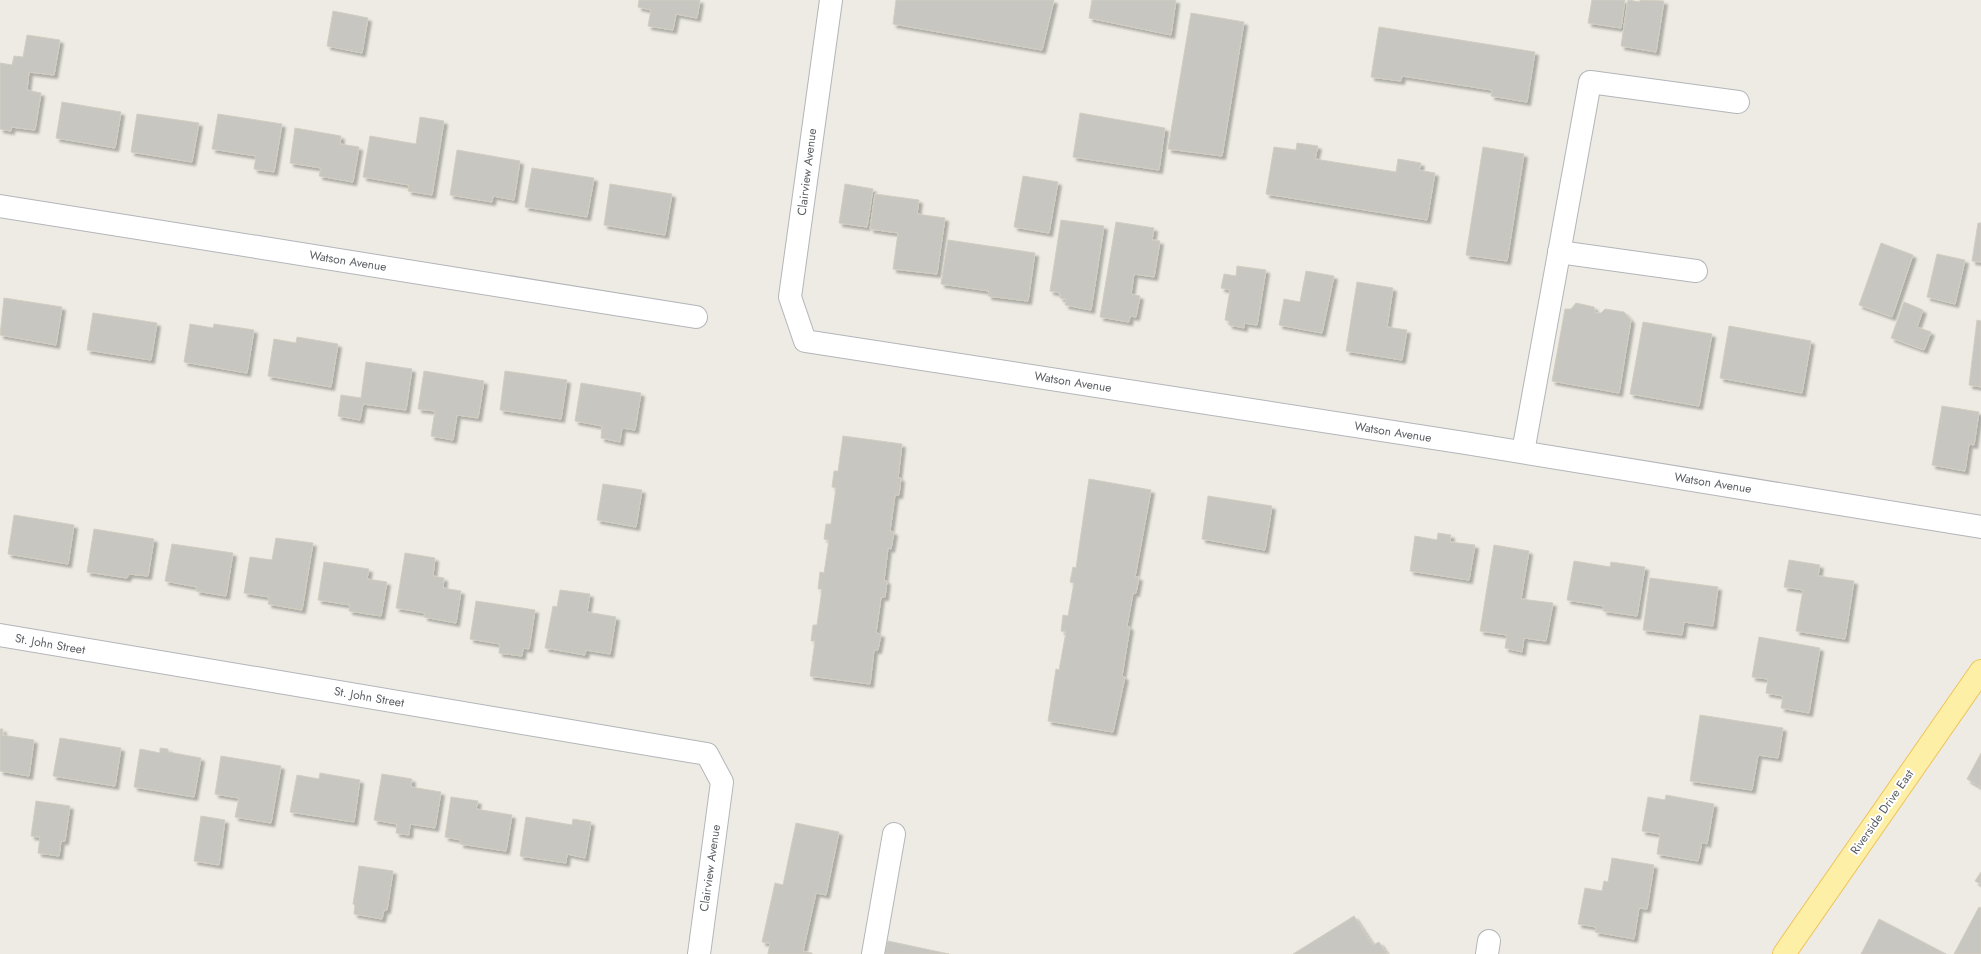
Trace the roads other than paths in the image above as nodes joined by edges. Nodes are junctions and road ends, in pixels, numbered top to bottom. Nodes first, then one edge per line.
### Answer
1 (831, 0) edge
2 (1738, 102) dead end
3 (0, 206) edge
4 (1559, 252) junction
5 (1696, 271) dead end
6 (696, 317) dead end
7 (805, 342) joint
8 (1523, 452) junction
9 (1981, 527) edge
10 (0, 635) edge
11 (1981, 671) edge
12 (722, 782) joint
13 (894, 834) dead end
14 (699, 954) edge
15 (873, 954) edge
16 (1784, 954) edge

1 - 7 street, Clairview Avenue
2 - 4 street
3 - 6 street, Watson Avenue
4 - 5 street
4 - 8 street
7 - 8 street, Watson Avenue
8 - 9 street, Watson Avenue
10 - 12 street, St. John Street
11 - 16 main road, Riverside Drive East
12 - 14 street, Clairview Avenue
13 - 15 street

